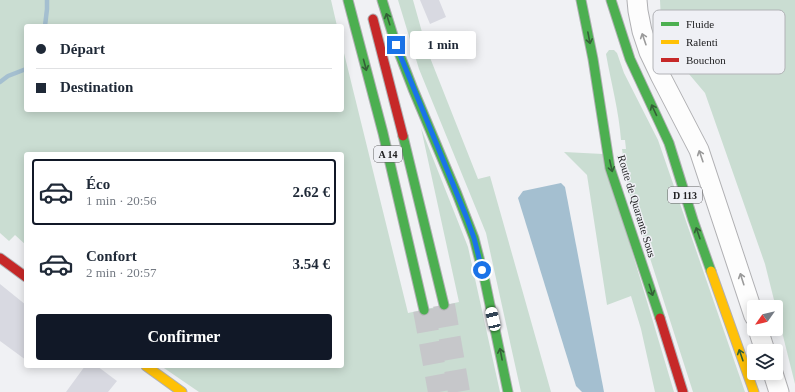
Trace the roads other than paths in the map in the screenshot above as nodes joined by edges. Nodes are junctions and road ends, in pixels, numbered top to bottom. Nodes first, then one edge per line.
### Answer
1 (348, 0) edge
2 (382, 0) edge
3 (581, 0) edge
4 (611, 0) edge
5 (637, 0) edge
6 (370, 8) dead end
7 (653, 60) edge
8 (660, 74) edge
9 (0, 258) edge
10 (24, 276) edge
11 (749, 300) edge
12 (444, 305) tunnel mouth
13 (424, 310) tunnel mouth
14 (149, 368) edge
15 (775, 380) edge
16 (182, 392) edge
17 (508, 392) edge
18 (683, 392) edge
19 (754, 392) edge
20 (779, 392) edge

1 -> 13 main road, A 14
17 -> 2 main road
3 -> 18 main road, Route de Quarante Sous
19 -> 4 main road, D 113
7 -> 5 street
6 - 12 main road, A 14
11 -> 8 street
9 - 10 main road
14 - 16 main road
15 - 20 street

